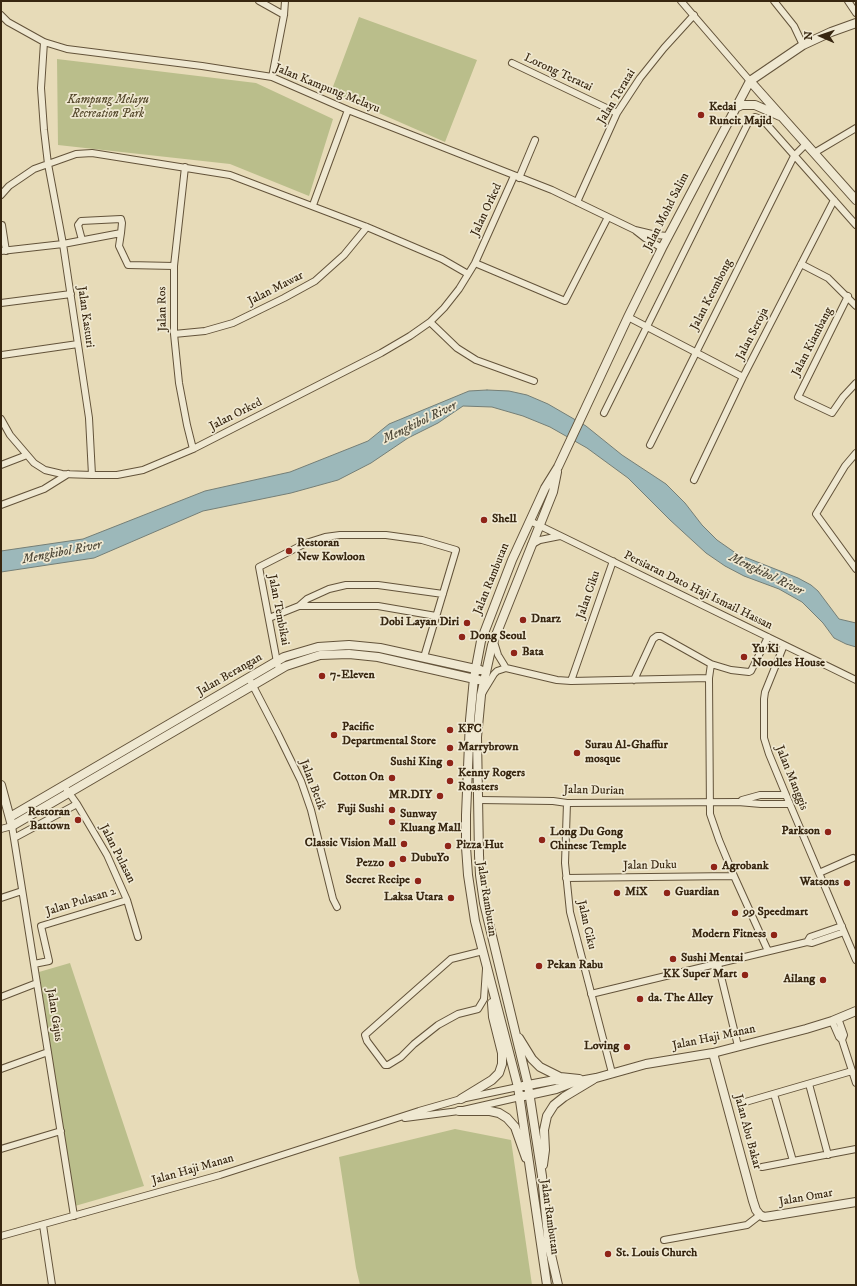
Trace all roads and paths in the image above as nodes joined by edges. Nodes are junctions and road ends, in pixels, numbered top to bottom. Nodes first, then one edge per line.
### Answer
1 (259, 1) edge
2 (285, 1) edge
3 (681, 1) edge
4 (774, 1) edge
5 (848, 1) edge
6 (856, 13) edge
7 (1, 15) edge
8 (284, 15) junction
9 (694, 15) junction
10 (856, 23) edge
11 (44, 42) junction
12 (803, 45) junction
13 (512, 63) dead end
14 (272, 77) junction
15 (750, 81) junction
16 (735, 108) junction
17 (348, 110) junction
18 (617, 113) junction
19 (782, 117) junction
20 (856, 128) edge
21 (534, 140) dead end
22 (806, 144) junction
23 (814, 153) junction
24 (794, 156) junction
25 (48, 164) junction
26 (186, 167) junction
27 (517, 177) junction
28 (1, 195) edge
29 (834, 200) junction
30 (856, 200) edge
31 (577, 202) junction
32 (313, 205) junction
33 (608, 217) junction
34 (2, 225) edge
35 (856, 225) edge
36 (367, 227) junction
37 (635, 230) junction
38 (121, 233) junction
39 (668, 236) junction
40 (82, 240) junction
41 (63, 244) junction
42 (662, 248) junction
43 (4, 251) edge
44 (475, 263) junction
45 (801, 264) junction
46 (174, 266) junction
47 (468, 274) junction
48 (71, 294) junction
49 (848, 296) junction
50 (1, 302) edge
51 (856, 306) edge
52 (628, 317) junction
53 (430, 322) junction
54 (647, 327) junction
55 (174, 334) junction
56 (78, 344) junction
57 (696, 351) junction
58 (2, 355) dead end
59 (743, 376) junction
60 (534, 380) dead end
61 (856, 383) edge
62 (604, 413) dead end
63 (1, 419) edge
64 (650, 445) dead end
65 (193, 449) junction
66 (856, 453) edge
67 (27, 455) junction
68 (1, 465) edge
69 (558, 467) junction
70 (68, 474) junction
71 (92, 476) junction
72 (694, 480) dead end
73 (1, 505) edge
74 (530, 521) junction
75 (540, 526) junction
76 (561, 536) junction
77 (531, 545) junction
78 (613, 561) junction
79 (856, 569) edge
80 (443, 594) junction
81 (299, 606) junction
82 (436, 616) junction
83 (268, 618) junction
84 (768, 637) junction
85 (493, 641) junction
86 (784, 645) junction
87 (424, 657) junction
88 (711, 664) junction
89 (278, 665) junction
90 (506, 668) junction
91 (475, 669) junction
92 (486, 671) junction
93 (474, 678) junction
94 (709, 678) junction
95 (484, 680) junction
96 (634, 680) junction
97 (856, 680) edge
98 (250, 681) junction
99 (571, 681) junction
100 (481, 695) junction
101 (1, 785) edge
102 (66, 789) junction
103 (786, 795) junction
104 (479, 800) junction
105 (710, 802) junction
106 (738, 802) junction
107 (567, 803) junction
108 (77, 804) junction
109 (790, 804) junction
110 (11, 821) junction
111 (1, 829) edge
112 (14, 838) junction
113 (853, 858) dead end
114 (819, 873) junction
115 (734, 876) junction
116 (566, 878) junction
117 (22, 891) junction
118 (1, 898) edge
119 (127, 900) junction
120 (337, 907) dead end
121 (843, 929) junction
122 (138, 937) dead end
123 (483, 951) junction
124 (768, 951) junction
125 (856, 960) edge
126 (34, 964) junction
127 (718, 964) junction
128 (486, 966) junction
129 (37, 983) junction
130 (591, 994) junction
131 (494, 995) junction
132 (1, 997) edge
133 (856, 1011) edge
134 (835, 1019) junction
135 (515, 1032) junction
136 (738, 1046) junction
137 (48, 1052) junction
138 (713, 1053) junction
139 (856, 1058) edge
140 (849, 1061) junction
141 (1, 1069) edge
142 (852, 1071) junction
143 (612, 1073) junction
144 (596, 1078) junction
145 (584, 1080) junction
146 (574, 1082) junction
147 (856, 1083) edge
148 (809, 1084) junction
149 (528, 1085) junction
150 (518, 1087) junction
151 (774, 1094) junction
152 (530, 1095) junction
153 (520, 1097) junction
154 (461, 1099) junction
155 (742, 1103) dead end
156 (459, 1111) junction
157 (390, 1121) junction
158 (61, 1131) junction
159 (1, 1149) edge
160 (856, 1149) edge
161 (828, 1155) junction
162 (793, 1161) junction
163 (762, 1167) dead end
164 (531, 1172) junction
165 (542, 1176) junction
166 (856, 1202) edge
167 (760, 1215) junction
168 (74, 1216) junction
169 (43, 1225) junction
170 (1, 1236) edge
171 (664, 1240) dead end
172 (52, 1285) edge
173 (547, 1285) edge
174 (558, 1285) edge

1 - 8 street
2 - 8 street
3 - 9 street
4 - 12 street
5 - 6 street
7 - 11 street, Jalan Kampung Melayu
8 - 14 street
9 - 15 street
9 - 18 street, Jalan Teratai
10 - 12 street, Jalan Mohd Salim
11 - 14 street, Jalan Kampung Melayu
11 - 25 street, Jalan Kasturi
12 - 15 street, Jalan Mohd Salim
13 - 18 street, Lorong Teratai
14 - 17 street, Jalan Kampung Melayu
15 - 16 street, Jalan Mohd Salim
15 - 19 street
16 - 19 street
16 - 39 street, Jalan Mohd Salim
17 - 27 street, Jalan Kampung Melayu
17 - 32 street
18 - 31 street, Jalan Teratai
19 - 22 street
20 - 23 street
21 - 27 street, Jalan Orked
22 - 23 street
22 - 24 street, Jalan Keembong
23 - 30 street
24 - 29 street
24 - 54 street
24 - 57 street, Jalan Keembong
25 - 26 street
25 - 28 street
25 - 41 street, Jalan Kasturi
26 - 32 street
26 - 46 street, Jalan Ros
27 - 31 street, Jalan Kampung Melayu
27 - 44 street, Jalan Orked
29 - 35 street
29 - 45 street, Jalan Seroja
31 - 33 street, Jalan Kampung Melayu
32 - 36 street
33 - 37 street, Jalan Kampung Melayu
33 - 44 street
34 - 43 street
36 - 47 street
36 - 55 street, Jalan Mawar
37 - 39 street, Jalan Kampung Melayu
37 - 42 street, Jalan Kampung Melayu
38 - 40 street
38 - 40 street
38 - 46 street
39 - 42 street, Jalan Mohd Salim
40 - 41 street
41 - 43 street
41 - 48 street, Jalan Kasturi
42 - 52 street, Jalan Mohd Salim
44 - 47 street, Jalan Orked
45 - 49 street
45 - 59 street, Jalan Seroja
46 - 55 street, Jalan Ros
47 - 53 street, Jalan Orked
48 - 50 street
48 - 56 street, Jalan Kasturi
49 - 51 street
49 - 61 street, Jalan Kiambang
52 - 54 street
52 - 69 street, Jalan Mohd Salim
53 - 60 street
53 - 65 street, Jalan Orked
54 - 57 street
54 - 62 street
55 - 65 street, Jalan Ros
56 - 58 street
56 - 71 street, Jalan Kasturi
57 - 59 street
57 - 64 street, Jalan Keembong
59 - 72 street, Jalan Seroja
63 - 67 street, Jalan Orked
65 - 71 street, Jalan Orked
66 - 79 street
67 - 68 street
67 - 70 street, Jalan Orked
69 - 74 street, Jalan Mohd Salim
69 - 75 street, Jalan Mohd Salim
70 - 71 street, Jalan Orked
70 - 73 street
74 - 75 street, Persiaran Dato Haji Ismail Hassan
74 - 91 street, Jalan Rambutan
75 - 76 street, Persiaran Dato Haji Ismail Hassan
75 - 77 street, Jalan Rambutan
76 - 77 street
76 - 78 street, Persiaran Dato Haji Ismail Hassan
77 - 85 street, Jalan Rambutan
78 - 84 street, Persiaran Dato Haji Ismail Hassan
78 - 99 street, Jalan Ciku
80 - 81 street
80 - 82 street
80 - 83 street, Jalan Tembikai
81 - 82 street
81 - 83 street
82 - 87 street
83 - 89 street, Jalan Tembikai
84 - 86 street, Persiaran Dato Haji Ismail Hassan
84 - 88 street
85 - 90 street
85 - 92 street, Jalan Rambutan
86 - 97 street, Persiaran Dato Haji Ismail Hassan
86 - 103 street, Jalan Manggis
87 - 89 street, Jalan Berangan
87 - 91 street, Jalan Berangan
88 - 94 street
88 - 96 street
89 - 93 street, Jalan Berangan
89 - 98 street, Jalan Berangan
90 - 99 street
90 - 100 street
91 - 92 street, Jalan Berangan
91 - 93 street, Jalan Rambutan
92 - 95 street, Jalan Rambutan
93 - 95 street, Jalan Berangan
93 - 123 street, Jalan Rambutan
94 - 96 street
94 - 105 street
95 - 100 street, Jalan Rambutan
96 - 99 street
98 - 102 street, Jalan Berangan
98 - 120 street, Jalan Betik
100 - 104 street, Jalan Rambutan
101 - 110 street
102 - 108 street, Jalan Pulasan
102 - 110 street, Jalan Berangan
103 - 106 street, Jalan Durian
103 - 109 street, Jalan Manggis
104 - 107 street, Jalan Durian
104 - 135 street, Jalan Rambutan
105 - 106 street, Jalan Durian
105 - 107 street, Jalan Durian
105 - 115 street
106 - 109 street, Jalan Durian
107 - 116 street, Jalan Ciku
108 - 112 street
108 - 119 street, Jalan Pulasan
109 - 114 street, Jalan Manggis
110 - 111 street
110 - 112 street, Jalan Gajus
112 - 117 street, Jalan Gajus
113 - 114 street
114 - 121 street, Jalan Manggis
115 - 116 street, Jalan Duku
115 - 124 street
116 - 130 street, Jalan Ciku
117 - 118 street
117 - 126 street, Jalan Gajus
119 - 122 street, Jalan Pulasan
119 - 126 street, Jalan Pulasan 2
121 - 124 street
121 - 125 street, Jalan Manggis
123 - 128 street, Jalan Rambutan
123 - 128 street
124 - 127 street
126 - 129 street, Jalan Gajus
127 - 130 street
127 - 136 street
128 - 131 street, Jalan Rambutan
129 - 132 street
129 - 137 street, Jalan Gajus
130 - 143 street, Jalan Ciku
131 - 150 street, Jalan Rambutan
131 - 154 street
133 - 134 street, Jalan Haji Manan
134 - 136 street, Jalan Haji Manan
134 - 140 street
135 - 145 street
135 - 149 street, Jalan Rambutan
136 - 138 street, Jalan Haji Manan
137 - 141 street
137 - 158 street, Jalan Gajus
138 - 143 street, Jalan Haji Manan
138 - 167 street, Jalan Abu Bakar
139 - 140 street
140 - 142 street
142 - 147 street
142 - 148 street
143 - 144 street, Jalan Haji Manan
144 - 145 street, Jalan Haji Manan
144 - 165 street
145 - 146 street, Jalan Haji Manan
146 - 149 street, Jalan Haji Manan
146 - 152 street, Jalan Haji Manan
148 - 151 street
148 - 161 street
149 - 150 street, Jalan Haji Manan
149 - 152 street, Jalan Rambutan
150 - 153 street, Jalan Rambutan
150 - 154 street, Jalan Haji Manan
151 - 155 street
151 - 162 street
152 - 153 street, Jalan Haji Manan
152 - 165 street, Jalan Rambutan
153 - 156 street, Jalan Haji Manan
153 - 164 street, Jalan Rambutan
154 - 157 street, Jalan Haji Manan
156 - 157 street, Jalan Haji Manan
156 - 164 street
157 - 168 street, Jalan Haji Manan
158 - 159 street
158 - 168 street, Jalan Gajus
160 - 161 street
161 - 162 street
162 - 163 street
164 - 173 street, Jalan Rambutan
165 - 174 street, Jalan Rambutan
166 - 167 street, Jalan Omar
167 - 171 street
168 - 169 street, Jalan Haji Manan
169 - 170 street, Jalan Haji Manan
169 - 172 street

